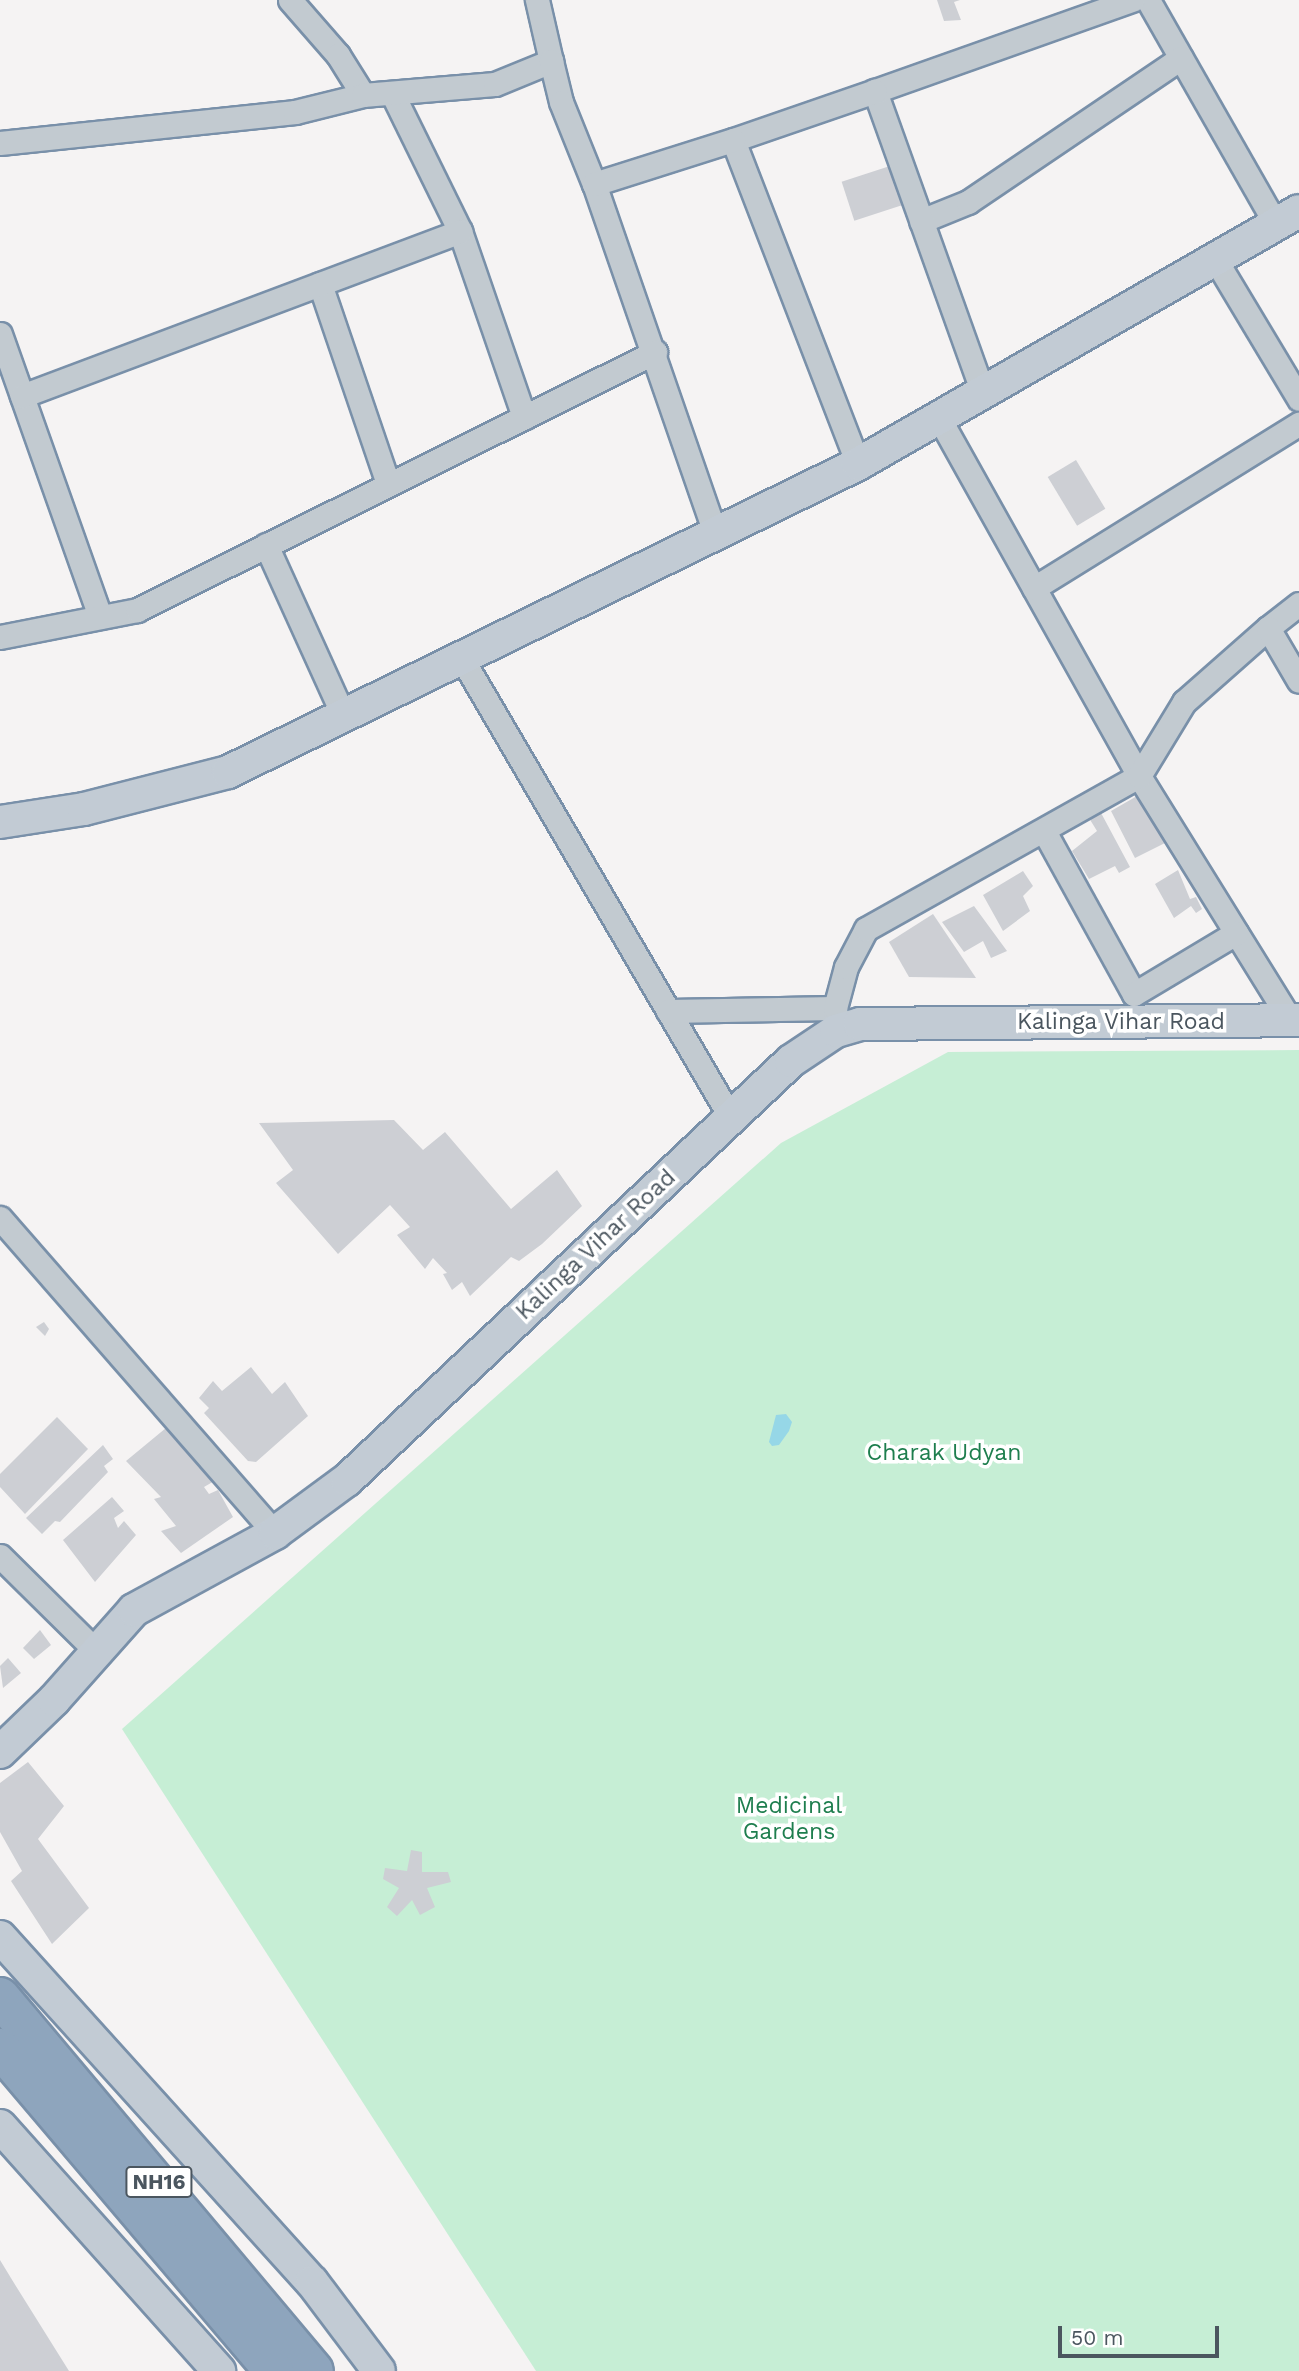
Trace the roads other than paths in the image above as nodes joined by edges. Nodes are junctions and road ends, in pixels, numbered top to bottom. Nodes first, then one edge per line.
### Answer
1 (290, 0) edge
2 (537, 0) edge
3 (1132, 0) edge
4 (1148, 0) edge
5 (1181, 58) junction
6 (551, 61) junction
7 (876, 91) junction
8 (393, 95) junction
9 (363, 96) junction
10 (733, 140) junction
11 (0, 143) edge
12 (594, 184) junction
13 (1287, 218) edge
14 (921, 221) junction
15 (460, 231) junction
16 (1215, 259) junction
17 (320, 284) junction
18 (0, 334) edge
19 (655, 352) junction
20 (982, 393) junction
21 (22, 396) junction
22 (1299, 399) edge
23 (524, 417) junction
24 (939, 418) junction
25 (1299, 424) edge
26 (858, 464) junction
27 (388, 484) junction
28 (715, 533) junction
29 (265, 545) junction
30 (1034, 588) junction
31 (1299, 604) edge
32 (100, 617) junction
33 (1268, 628) junction
34 (0, 636) edge
35 (461, 657) junction
36 (1299, 681) edge
37 (343, 715) junction
38 (1139, 776) junction
39 (0, 822) edge
40 (1044, 831) junction
41 (1236, 933) junction
42 (668, 1011) junction
43 (835, 1019) junction
44 (1294, 1020) edge
45 (731, 1118) junction
46 (0, 1218) edge
47 (275, 1533) junction
48 (0, 1556) edge
49 (97, 1652) junction
50 (0, 1752) edge
51 (0, 1937) edge
52 (0, 1997) edge
53 (0, 2048) edge
54 (0, 2126) edge
55 (219, 2371) edge
56 (275, 2371) edge
57 (314, 2371) edge
58 (379, 2371) edge

1 - 9 street
2 - 6 street
3 - 7 street
4 - 5 street
5 - 13 street
5 - 14 street
6 - 8 street
6 - 12 street
7 - 10 street
7 - 14 street
8 - 9 street
8 - 15 street
9 - 11 street
10 - 12 street
10 - 26 street
12 - 19 street
13 - 16 street
14 - 20 street
15 - 17 street
15 - 23 street
16 - 20 street
16 - 22 street
17 - 21 street
17 - 27 street
18 - 21 street
19 - 23 street
19 - 28 street
20 - 24 street
21 - 32 street
23 - 27 street
24 - 26 street
24 - 30 street
25 - 30 street
26 - 28 street
27 - 29 street
28 - 35 street
29 - 32 street
29 - 37 street
30 - 38 street
31 - 33 street
32 - 34 street
33 - 36 street
33 - 38 street
35 - 37 street
35 - 42 street
37 - 39 street
38 - 40 street
38 - 41 street
40 - 41 street
40 - 43 street
41 - 44 street
42 - 43 street
42 - 45 street
43 - 44 street, Kalinga Vihar Road
43 - 45 street, Kalinga Vihar Road
45 - 47 street, Kalinga Vihar Road
46 - 47 street
47 - 49 street, Kalinga Vihar Road
48 - 49 street
49 - 50 street, Kalinga Vihar Road
51 - 58 street
52 - 57 highway, NH16
53 - 56 highway, NH16
54 - 55 street

